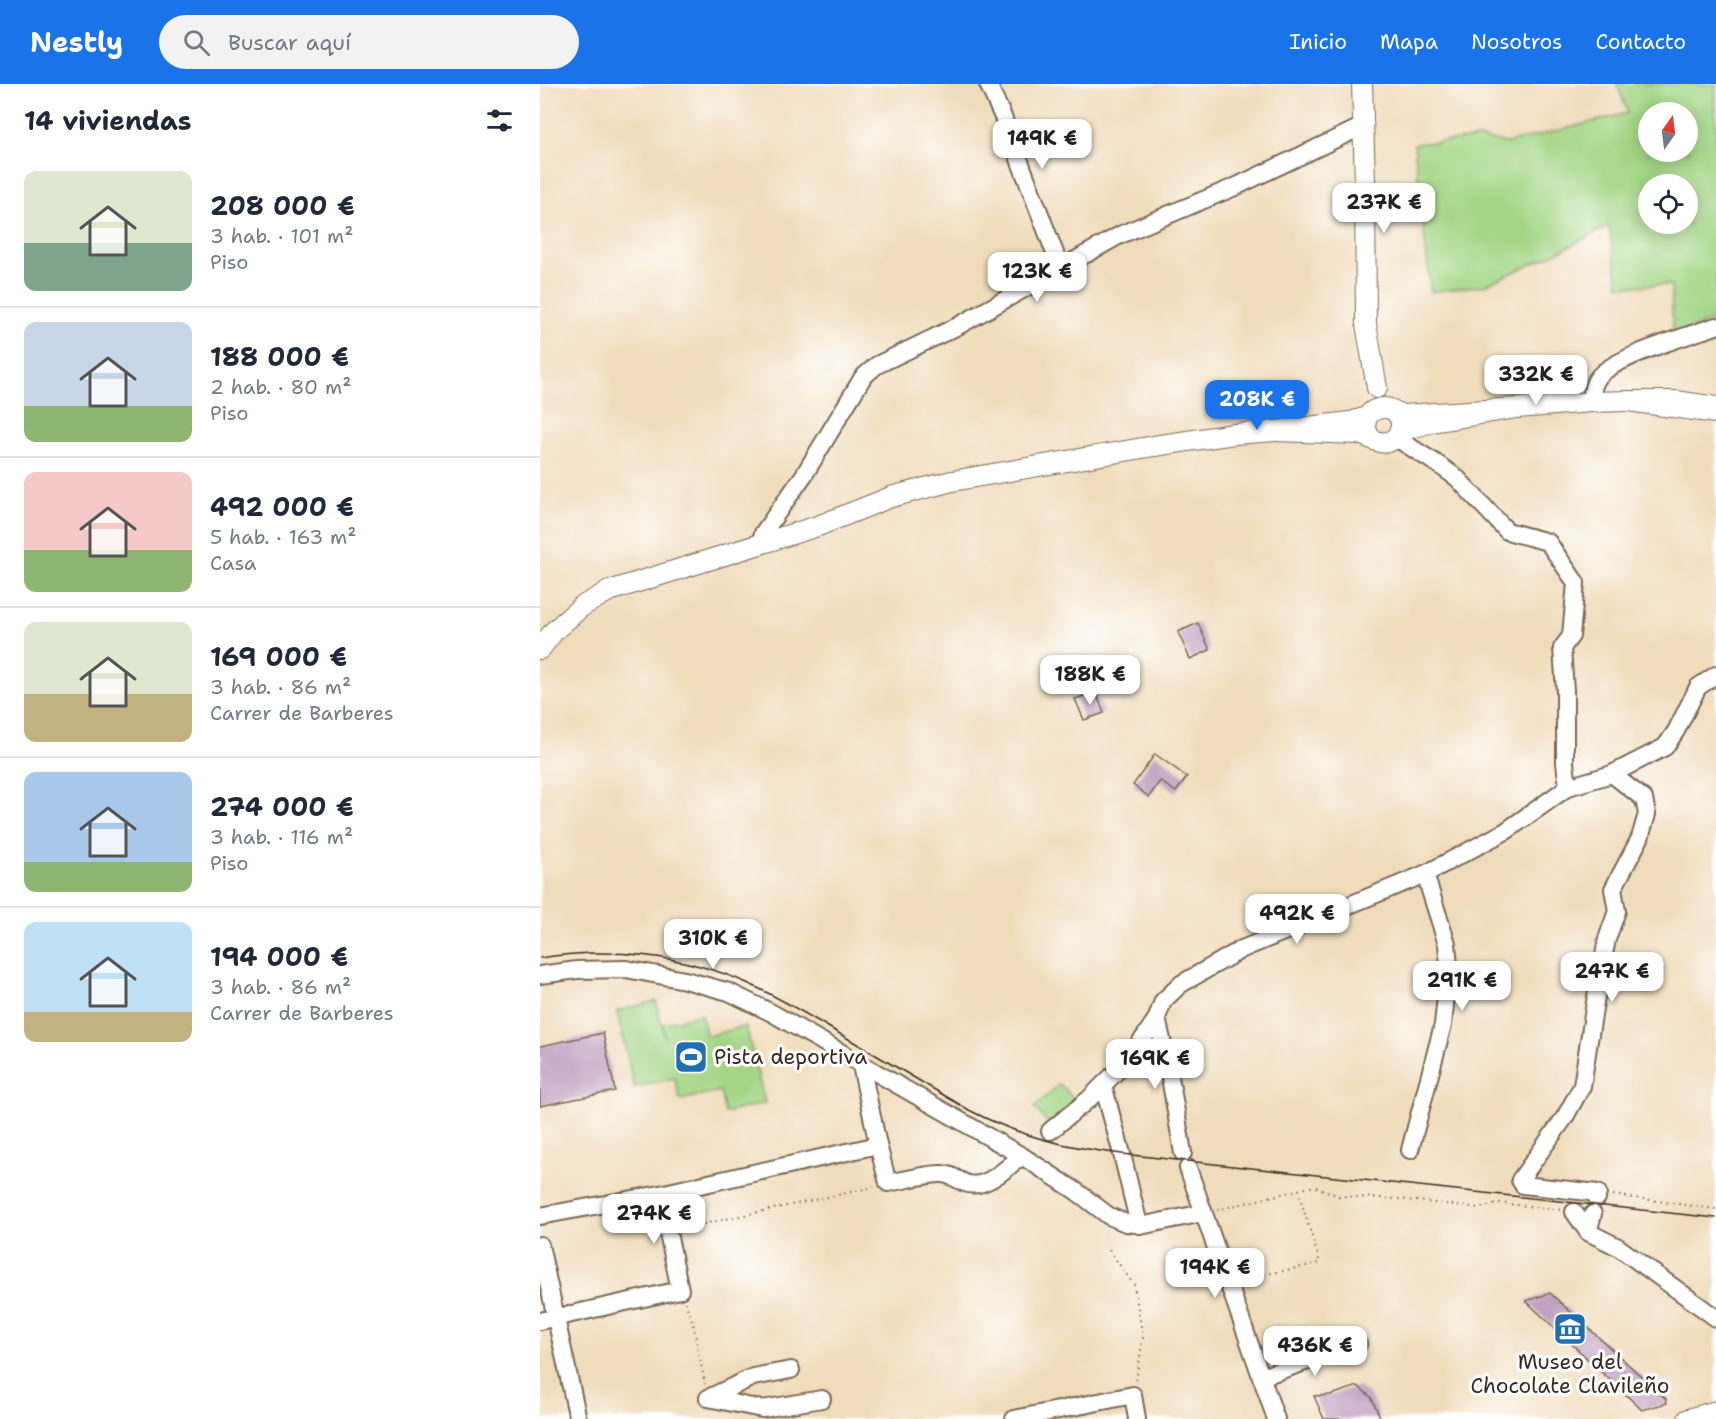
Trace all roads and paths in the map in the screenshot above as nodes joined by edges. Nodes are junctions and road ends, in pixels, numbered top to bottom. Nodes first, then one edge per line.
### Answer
1 (988, 84) edge
2 (1362, 84) edge
3 (1363, 126) junction
4 (1061, 269) junction
5 (1716, 326) edge
6 (1628, 401) junction
7 (1592, 402) junction
8 (1716, 407) edge
9 (1716, 413) edge
10 (1384, 422) junction
11 (760, 544) junction
12 (540, 649) edge
13 (1716, 675) edge
14 (1612, 774) junction
15 (1568, 787) junction
16 (1425, 874) junction
17 (540, 975) edge
18 (1157, 1018) junction
19 (861, 1065) junction
20 (1103, 1085) junction
21 (1050, 1131) dead end
22 (878, 1145) junction
23 (1410, 1150) dead end
24 (1022, 1156) junction
25 (888, 1184) junction
26 (1298, 1191) junction
27 (660, 1194) junction
28 (1596, 1202) junction
29 (1716, 1209) edge
30 (1574, 1212) joint
31 (1203, 1213) junction
32 (540, 1216) edge
33 (1139, 1225) junction
34 (669, 1232) junction
35 (1588, 1232) junction
36 (540, 1245) edge
37 (1109, 1250) dead end
38 (1230, 1288) junction
39 (680, 1290) junction
40 (1716, 1318) edge
41 (548, 1319) edge
42 (1358, 1344) dead end
43 (791, 1370) dead end
44 (1261, 1377) junction
45 (1133, 1395) junction
46 (708, 1398) junction
47 (822, 1399) dead end
48 (1716, 1411) edge
49 (578, 1419) edge
50 (1014, 1419) edge
51 (1137, 1419) edge
52 (1276, 1419) edge
53 (1688, 1419) edge

1 - 4 street
2 - 3 main road
3 - 4 street
3 - 10 main road
4 - 11 street
5 - 7 street
6 - 7 main road
6 - 8 main road
6 - 9 main road
7 - 10 main road
10 - 11 main road
10 - 15 street
11 - 12 main road
13 - 14 street
14 - 15 street
14 - 28 street
15 - 16 street
16 - 18 street
16 - 23 street
17 - 19 street
18 - 20 street
18 - 31 street
19 - 22 street
19 - 24 street
20 - 21 street
20 - 33 street
22 - 25 street
22 - 27 street
24 - 25 street
24 - 33 street
25 - 34 path
26 - 30 path
26 - 31 path
26 - 38 path
27 - 32 street
27 - 34 street
28 - 29 path
28 - 35 street
30 - 35 street
31 - 33 street
31 - 38 street
34 - 39 street
35 - 40 street
36 - 41 street
37 - 45 path
38 - 44 street
39 - 41 street
39 - 46 path
41 - 49 street
42 - 44 street
43 - 46 street
44 - 52 street
45 - 50 street
45 - 51 street
46 - 47 street
48 - 53 main road

